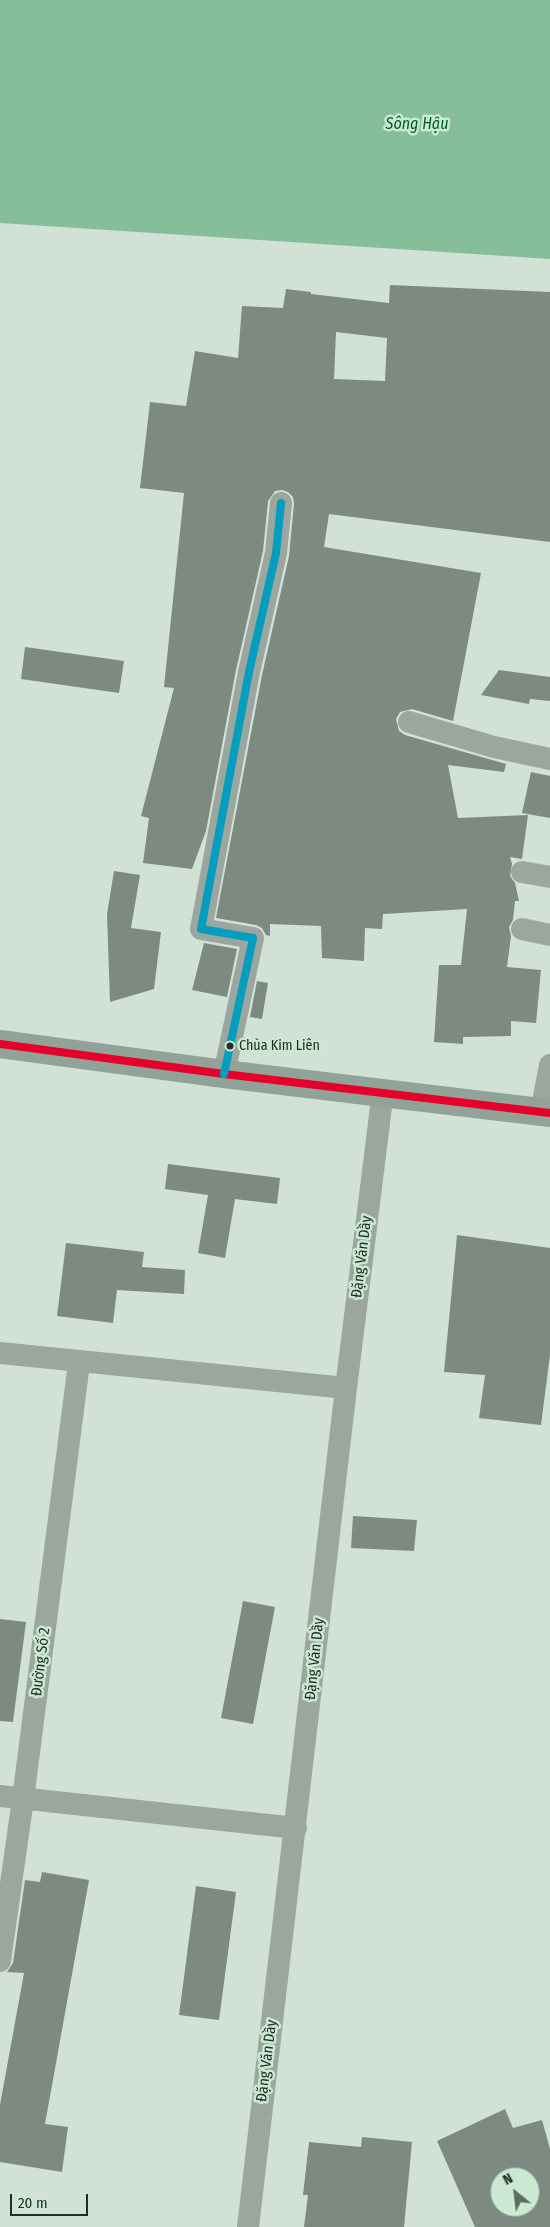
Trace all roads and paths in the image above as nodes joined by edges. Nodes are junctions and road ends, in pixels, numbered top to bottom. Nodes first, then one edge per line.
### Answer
1 (281, 503) dead end
2 (409, 722) dead end
3 (550, 759) edge
4 (522, 872) dead end
5 (550, 877) edge
6 (522, 929) dead end
7 (550, 935) edge
8 (0, 1044) edge
9 (550, 1065) edge
10 (224, 1074) junction
11 (383, 1091) junction
12 (546, 1112) edge
13 (0, 1353) edge
14 (78, 1363) junction
15 (346, 1388) junction
16 (0, 1796) edge
17 (23, 1799) junction
18 (296, 1828) junction
19 (0, 1961) edge
20 (248, 2227) edge

1 - 10 street
2 - 3 street
4 - 5 street
6 - 7 street
8 - 10 highway
9 - 12 street
10 - 11 highway
11 - 12 highway
11 - 15 street, Đặng Văn Dầy
13 - 14 street
14 - 15 street
14 - 17 street, Đường Số 2
15 - 18 street, Đặng Văn Dầy
16 - 17 street
17 - 18 street
17 - 19 street, Đường Số 2
18 - 20 street, Đặng Văn Dầy

